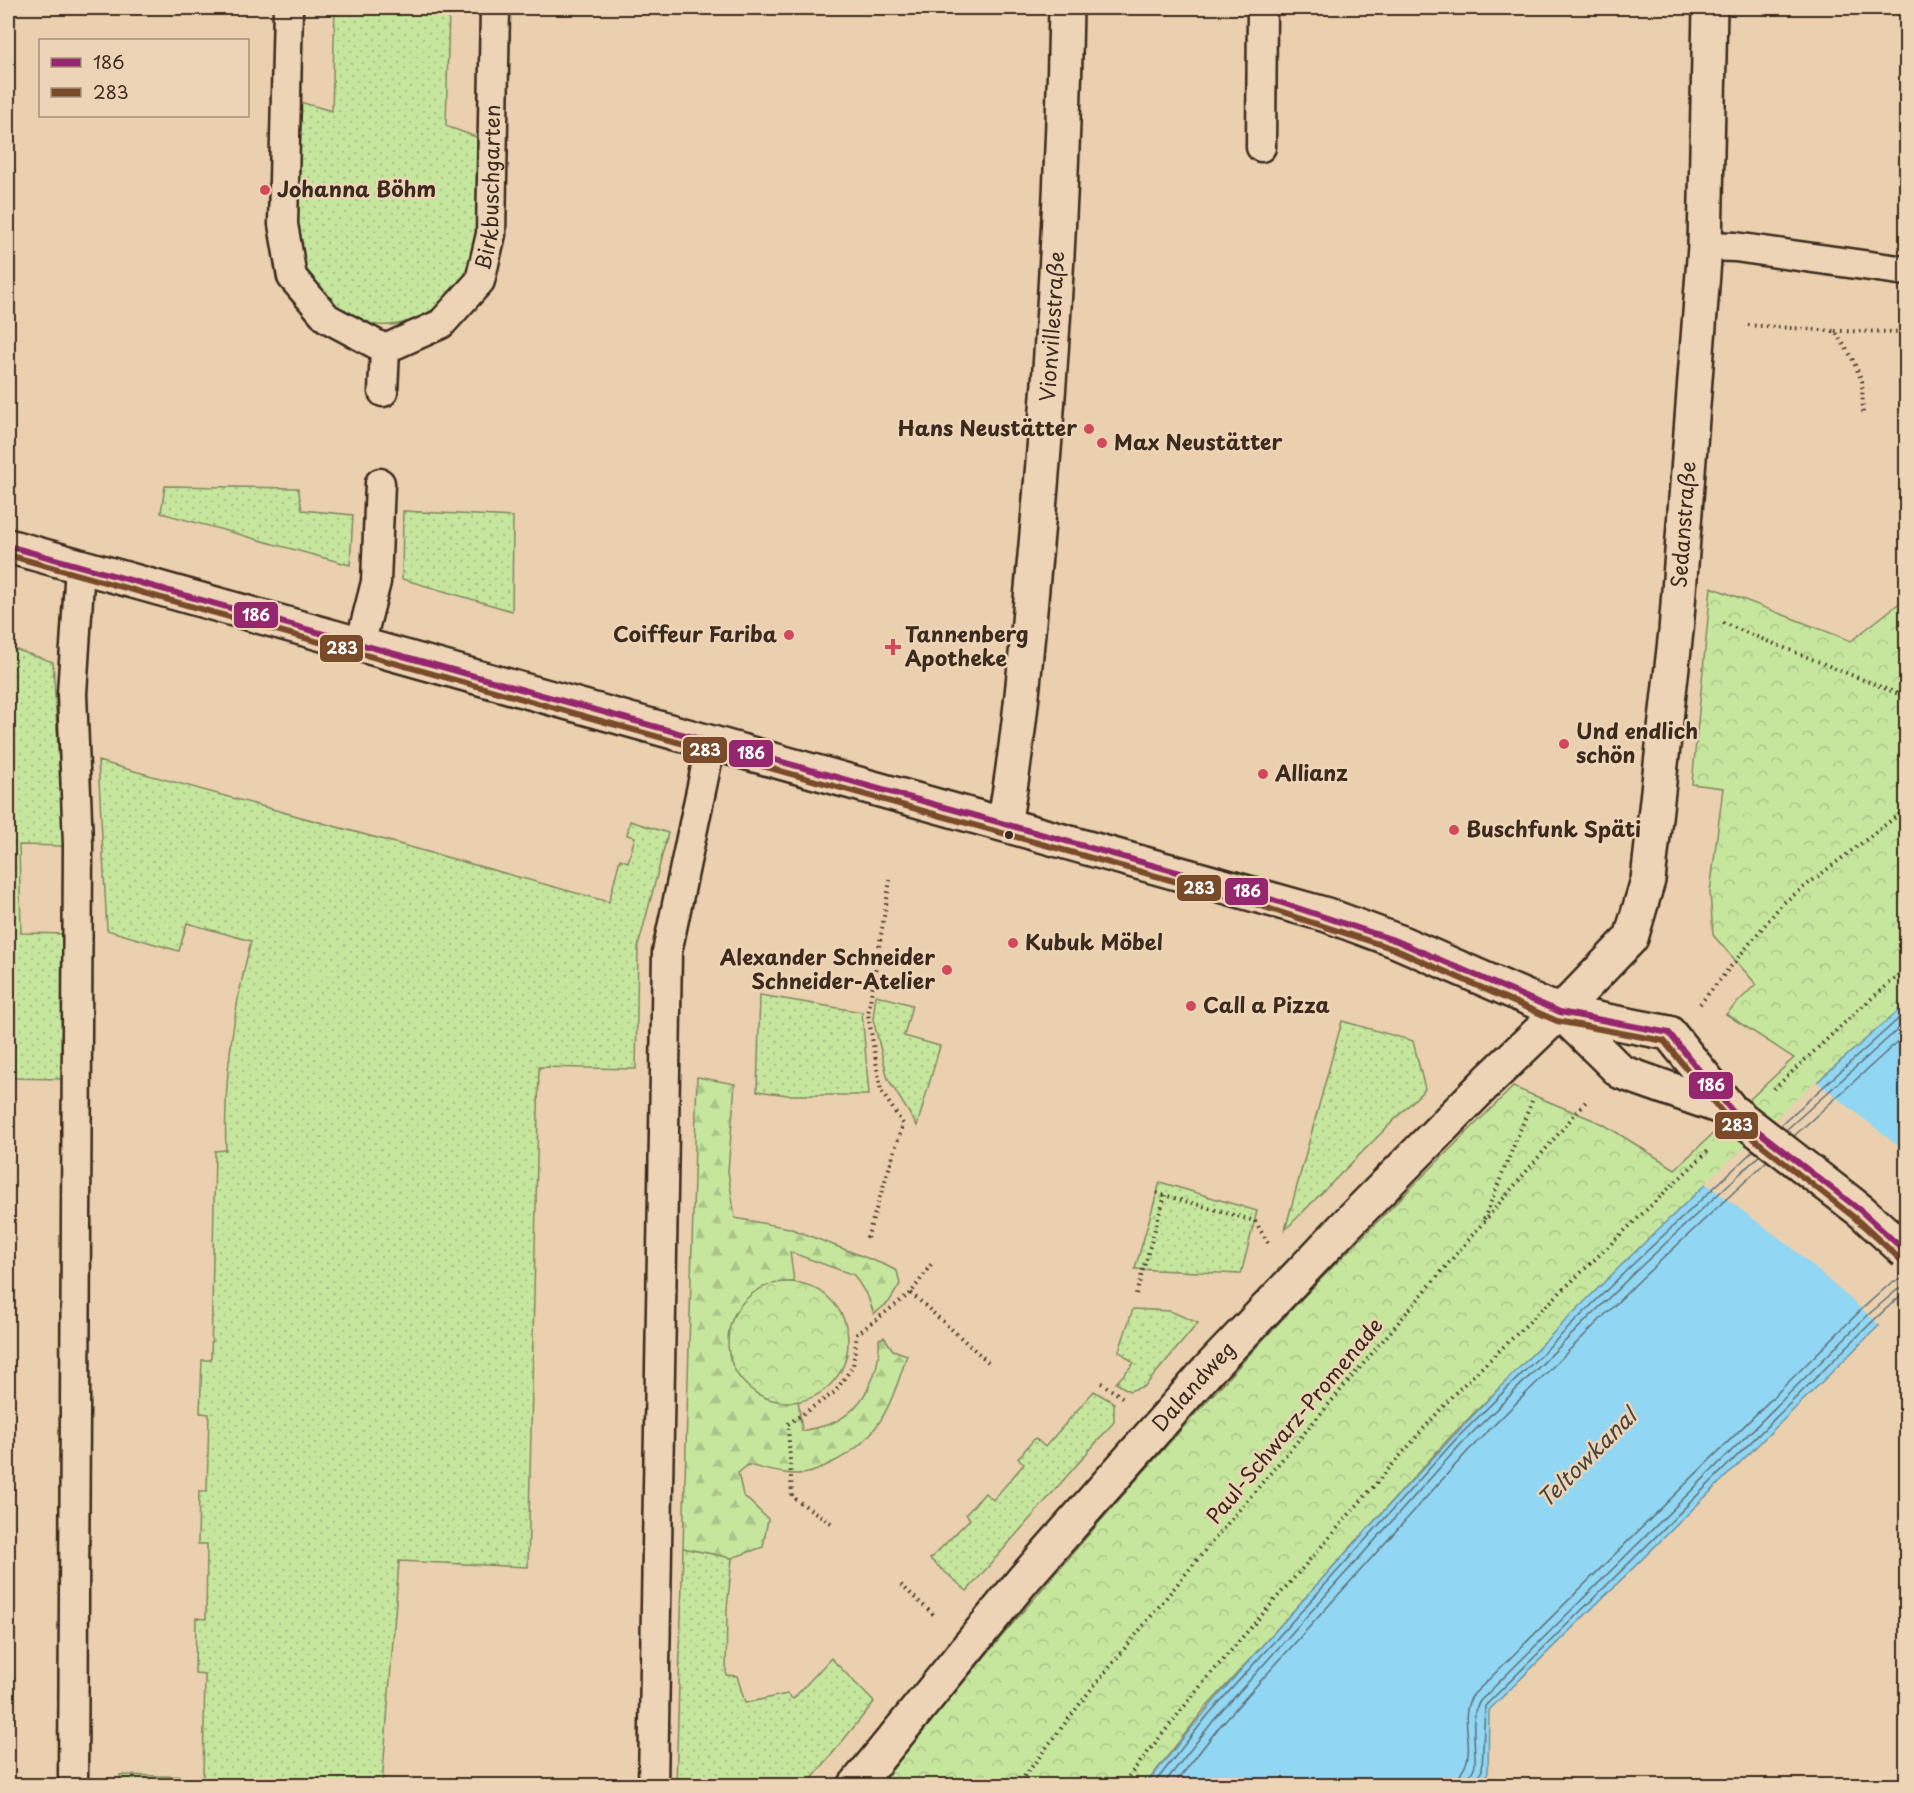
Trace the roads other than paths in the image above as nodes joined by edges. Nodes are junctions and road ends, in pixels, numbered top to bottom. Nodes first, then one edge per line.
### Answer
1 (288, 8) edge
2 (495, 8) edge
3 (1066, 8) edge
4 (1262, 8) edge
5 (1710, 8) edge
6 (1261, 147) dead end
7 (1705, 246) junction
8 (1906, 271) edge
9 (385, 349) junction
10 (383, 392) dead end
11 (380, 483) dead end
12 (8, 546) edge
13 (80, 566) junction
14 (360, 645) junction
15 (711, 743) junction
16 (1004, 824) junction
17 (1560, 1012) junction
18 (1732, 1111) junction
19 (1906, 1252) edge
20 (73, 1785) edge
21 (653, 1785) edge
22 (855, 1785) edge

1 - 9 lane
2 - 9 lane, Birkbuschgarten
3 - 16 street, Vionvillestraße
4 - 6 lane
5 - 7 street, Sedanstraße
7 - 8 lane
7 - 17 street, Sedanstraße
9 - 10 lane
11 - 14 lane
12 - 13 street
13 - 14 street
13 - 20 lane
14 - 15 street
15 - 16 street
15 - 21 lane
16 - 17 street
17 - 18 street
17 - 18 street
17 - 22 street, Dalandweg
18 - 19 street, bridge

